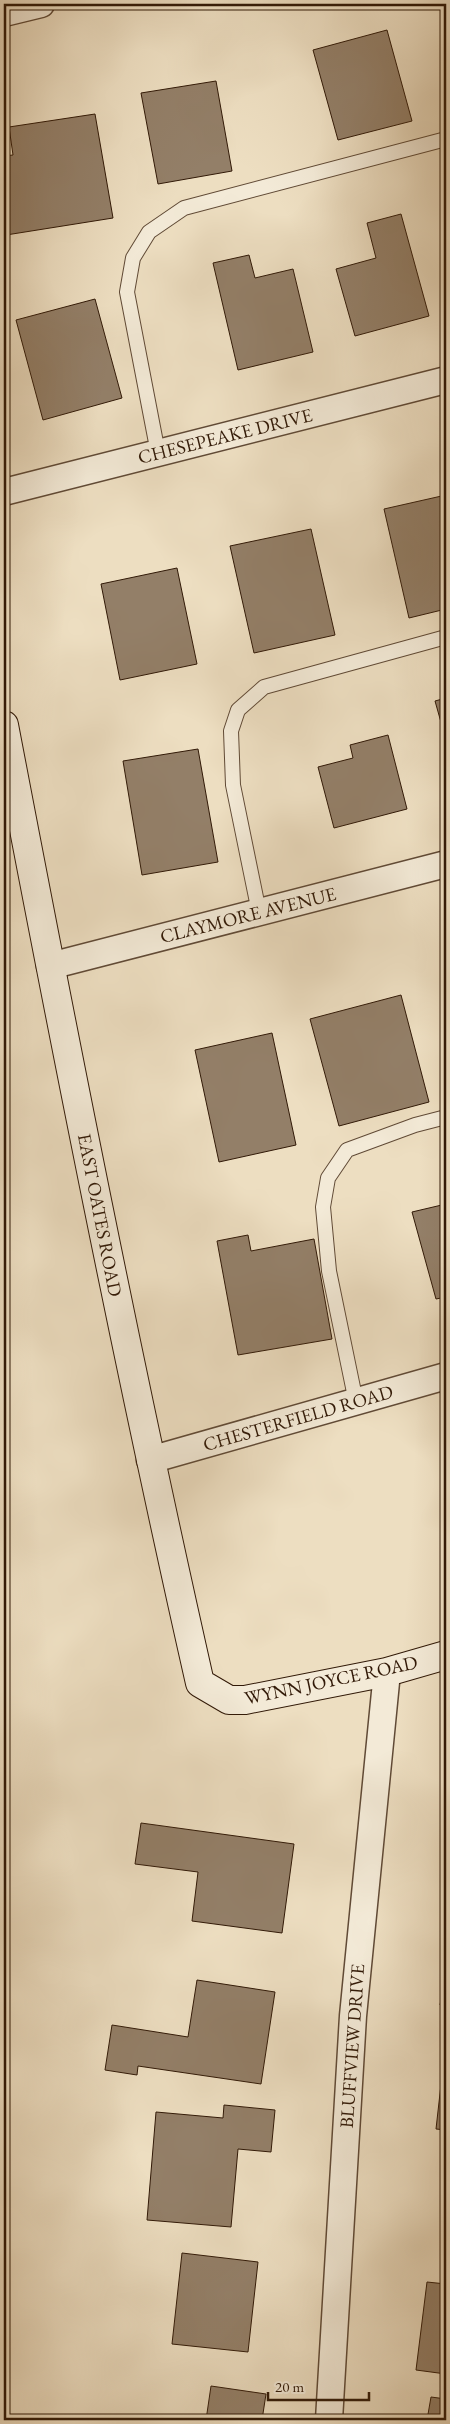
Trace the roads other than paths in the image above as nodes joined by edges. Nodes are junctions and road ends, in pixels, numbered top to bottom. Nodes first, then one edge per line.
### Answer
1 (41, 4) edge
2 (4, 13) edge
3 (446, 140) edge
4 (446, 380) edge
5 (158, 453) junction
6 (4, 492) edge
7 (446, 637) edge
8 (4, 725) edge
9 (446, 864) edge
10 (259, 912) junction
11 (50, 966) junction
12 (446, 1117) edge
13 (446, 1376) edge
14 (356, 1402) junction
15 (150, 1460) junction
16 (446, 1655) edge
17 (387, 1672) junction
18 (217, 1695) joint
19 (329, 2420) edge

1 - 2 street
3 - 5 lane
4 - 5 street, CHESEPEAKE DRIVE
5 - 6 street, CHESEPEAKE DRIVE
7 - 10 lane
8 - 11 street, EAST OATES ROAD
9 - 10 street, CLAYMORE AVENUE
10 - 11 street, CLAYMORE AVENUE
11 - 15 street, EAST OATES ROAD
12 - 14 lane
13 - 14 street, CHESTERFIELD ROAD
14 - 15 street, CHESTERFIELD ROAD
15 - 18 street, EAST OATES ROAD
16 - 17 street, WYNN JOYCE ROAD
17 - 18 street, WYNN JOYCE ROAD
17 - 19 street, BLUFFVIEW DRIVE

